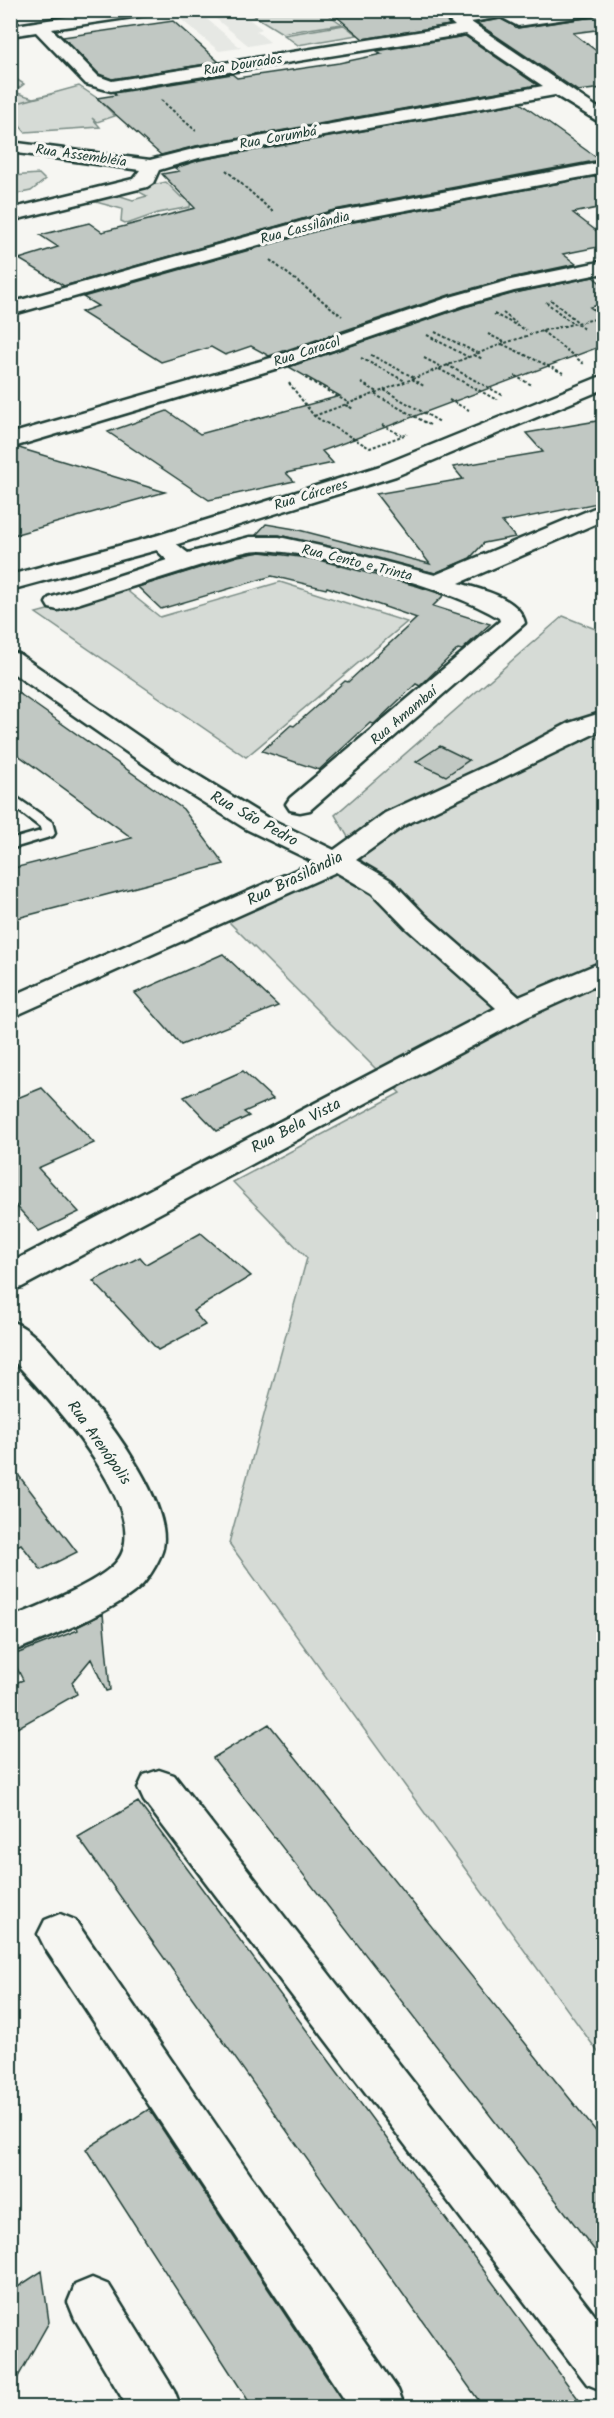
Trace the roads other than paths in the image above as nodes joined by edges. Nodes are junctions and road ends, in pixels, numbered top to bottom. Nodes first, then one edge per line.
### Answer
1 (146, 10) edge
2 (593, 10) edge
3 (457, 19) edge
4 (39, 26) junction
5 (10, 31) edge
6 (564, 93) junction
7 (592, 93) dead end
8 (603, 120) edge
9 (10, 147) edge
10 (151, 166) junction
11 (603, 167) edge
12 (10, 214) edge
13 (603, 267) edge
14 (10, 309) edge
15 (603, 381) edge
16 (10, 441) edge
17 (603, 511) edge
18 (160, 542) junction
19 (184, 562) junction
20 (10, 583) edge
21 (437, 583) junction
22 (58, 603) dead end
23 (508, 627) joint
24 (10, 658) edge
25 (603, 720) edge
26 (10, 797) edge
27 (300, 804) dead end
28 (10, 845) edge
29 (336, 862) junction
30 (594, 975) edge
31 (10, 1009) edge
32 (516, 1010) junction
33 (10, 1278) edge
34 (10, 1334) edge
35 (10, 1636) edge
36 (159, 1788) dead end
37 (60, 1934) dead end
38 (92, 2302) dead end
39 (603, 2367) edge
40 (156, 2408) edge
41 (380, 2408) edge

1 - 4 street
2 - 3 street, Rua Dourados
3 - 4 street, Rua Dourados
3 - 6 street
4 - 5 street
6 - 7 street, Rua Corumbá
6 - 8 street
6 - 10 street, Rua Corumbá
9 - 10 street, Rua Assembléia
10 - 12 street, Rua Corumbá
11 - 14 street, Rua Cassilândia
13 - 16 street, Rua Caracol
15 - 18 street, Rua Cárceres
17 - 21 street
18 - 19 street
18 - 20 street, Rua Cárceres
19 - 21 street, Rua Cento e Trinta
19 - 22 street, Rua Cento e Trinta
21 - 23 street, Rua Cento e Trinta
23 - 27 street, Rua Amambaí
24 - 29 street, Rua São Pedro
25 - 29 street, Rua Brasilândia
26 - 28 lane
29 - 31 street, Rua Brasilândia
29 - 32 street, Rua São Pedro
30 - 32 street, Rua Bela Vista
32 - 33 street, Rua Bela Vista
34 - 35 street, Rua Arenópolis
36 - 39 street
37 - 41 street
38 - 40 street

